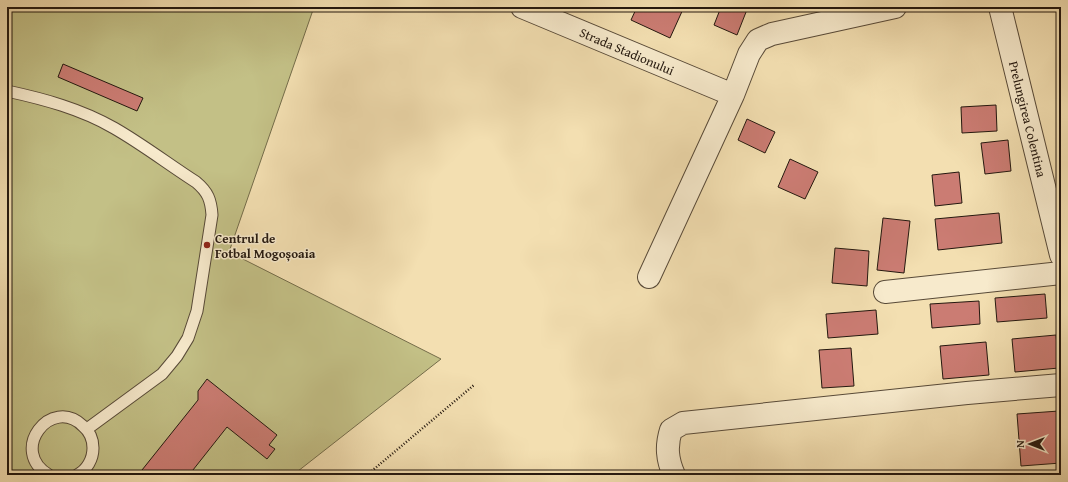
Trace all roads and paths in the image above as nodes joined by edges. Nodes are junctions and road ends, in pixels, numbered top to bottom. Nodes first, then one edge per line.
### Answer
1 (522, 7) edge
2 (895, 7) edge
3 (1000, 7) edge
4 (7, 91) edge
5 (732, 95) junction
6 (1061, 255) edge
7 (1061, 274) edge
8 (649, 277) dead end
9 (885, 292) dead end
10 (474, 385) dead end
11 (1061, 385) edge
12 (87, 429) junction
13 (49, 475) edge
14 (76, 475) edge
15 (367, 475) edge
16 (674, 475) edge

1 - 5 street, Strada Stadionului
2 - 5 street
3 - 6 street, Prelungirea Colentina
4 - 12 lane
5 - 8 street
7 - 9 street
10 - 15 path
11 - 16 street
12 - 13 lane
12 - 14 lane

